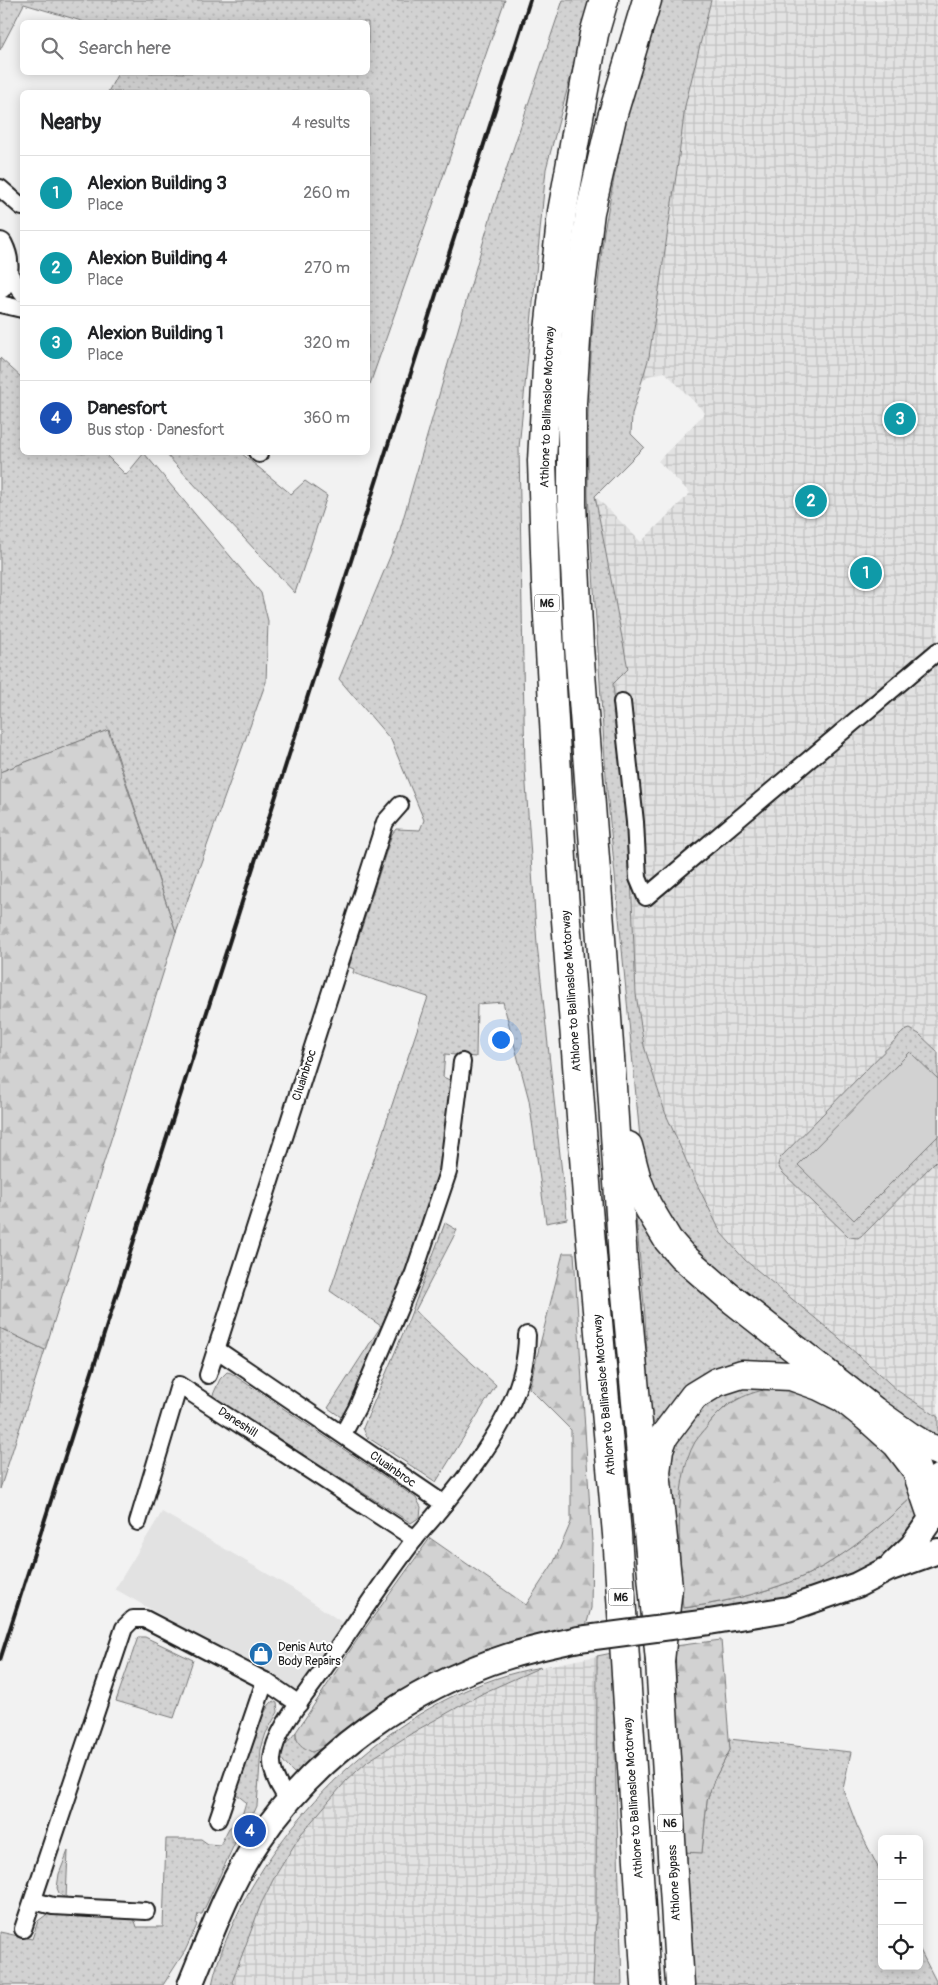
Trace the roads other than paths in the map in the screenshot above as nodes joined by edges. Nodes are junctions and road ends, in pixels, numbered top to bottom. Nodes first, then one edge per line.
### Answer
1 (604, 0) edge
2 (647, 0) edge
3 (0, 188) edge
4 (20, 205) edge
5 (0, 245) edge
6 (3, 277) edge
7 (20, 291) edge
8 (0, 304) edge
9 (20, 309) edge
10 (938, 651) edge
11 (622, 702) dead end
12 (400, 805) dead end
13 (462, 1062) dead end
14 (611, 1071) junction
15 (527, 1335) dead end
16 (216, 1349) junction
17 (208, 1375) dead end
18 (343, 1434) junction
19 (938, 1452) edge
20 (938, 1477) edge
21 (444, 1504) junction
22 (933, 1520) edge
23 (138, 1522) dead end
24 (415, 1539) junction
25 (938, 1551) edge
26 (888, 1569) junction
27 (660, 1660) junction
28 (265, 1681) junction
29 (299, 1704) junction
30 (289, 1801) junction
31 (218, 1819) dead end
32 (34, 1901) junction
33 (146, 1911) dead end
34 (24, 1929) dead end
35 (641, 1929) junction
36 (190, 1985) edge
37 (631, 1985) edge
38 (646, 1985) edge
39 (680, 1985) edge

1 - 35 highway, Athlone to Ballinasloe Motorway / M6
2 - 14 highway, Athlone to Ballinasloe Motorway / M6
3 - 4 street
5 - 6 main road
6 - 7 street
8 - 9 street
10 - 11 street
12 - 16 street, Cluainbroc
13 - 18 street
14 - 19 highway
14 - 27 highway, Athlone to Ballinasloe Motorway / M6
15 - 21 street
16 - 17 street, Cluainbroc
16 - 18 street, Cluainbroc
18 - 21 street, Cluainbroc
20 - 22 main road
21 - 24 street
22 - 26 main road
22 - 27 highway
23 - 24 street, Daneshill
24 - 29 street
25 - 26 main road
26 - 30 main road, bridge
27 - 39 highway, Athlone Bypass / N6
28 - 29 street
28 - 31 street
28 - 32 street
29 - 30 street
30 - 36 main road
32 - 33 street
32 - 34 street
35 - 37 highway
35 - 38 highway, Athlone to Ballinasloe Motorway / M6

